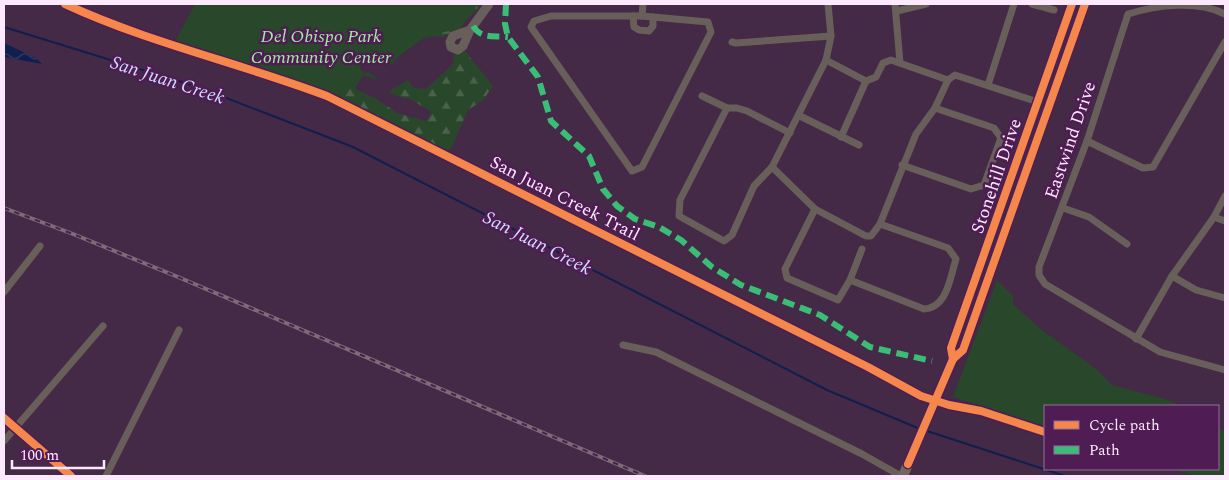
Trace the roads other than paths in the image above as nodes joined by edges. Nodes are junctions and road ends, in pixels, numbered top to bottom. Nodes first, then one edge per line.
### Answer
1 (489, 4) edge
2 (643, 4) edge
3 (828, 4) edge
4 (926, 4) edge
5 (1014, 4) edge
6 (1032, 4) edge
7 (1072, 4) edge
8 (1085, 4) edge
9 (896, 7) edge
10 (1054, 10) dead end
11 (1225, 14) edge
12 (633, 16) junction
13 (642, 16) junction
14 (653, 17) junction
15 (470, 30) dead end
16 (831, 36) junction
17 (732, 42) dead end
18 (1225, 42) edge
19 (826, 60) junction
20 (900, 62) junction
21 (948, 80) junction
22 (866, 81) junction
23 (988, 85) junction
24 (702, 96) dead end
25 (1038, 102) junction
26 (728, 108) junction
27 (935, 108) junction
28 (800, 116) junction
29 (1045, 120) junction
30 (790, 133) junction
31 (841, 137) junction
32 (1087, 140) junction
33 (858, 145) dead end
34 (902, 165) junction
35 (772, 167) junction
36 (1225, 196) edge
37 (1063, 208) junction
38 (815, 209) junction
39 (1214, 217) junction
40 (1225, 221) edge
41 (880, 224) junction
42 (1127, 244) dead end
43 (40, 246) dead end
44 (862, 249) dead end
45 (1172, 276) junction
46 (850, 280) junction
47 (4, 292) edge
48 (1225, 298) edge
49 (103, 326) dead end
50 (179, 330) dead end
51 (1136, 340) junction
52 (623, 345) dead end
53 (953, 358) junction
54 (1225, 370) edge
55 (4, 418) edge
56 (15, 428) junction
57 (4, 441) edge
58 (71, 476) edge
59 (106, 476) edge
60 (902, 476) edge

1 - 15 street
2 - 13 street
3 - 16 street
4 - 9 street
5 - 23 street
6 - 10 street
7 - 25 main road, Stonehill Drive
8 - 29 main road, Stonehill Drive
9 - 20 street
11 - 32 street, Eastwind Drive
12 - 13 street
12 - 14 street
12 - 14 street
13 - 14 street
16 - 17 street
16 - 19 street
18 - 32 street
19 - 22 street
19 - 28 street
20 - 21 street
20 - 22 street
21 - 23 street
21 - 27 street
22 - 31 street
23 - 25 street
24 - 26 street
25 - 29 main road
25 - 53 main road, Stonehill Drive
26 - 30 street
26 - 35 street
27 - 34 street
27 - 34 street
28 - 30 street
28 - 31 street
29 - 53 main road, Stonehill Drive
30 - 35 street
31 - 33 street
32 - 37 street, Eastwind Drive
34 - 41 street
35 - 38 street
36 - 39 street
37 - 42 street
37 - 51 street, Eastwind Drive
38 - 41 street
38 - 46 street
39 - 40 street
39 - 45 street
41 - 46 street
43 - 47 street
44 - 46 street
45 - 48 street
45 - 51 street
49 - 56 street
50 - 59 street
51 - 54 street
52 - 60 street
53 - 60 main road, Stonehill Drive
55 - 56 main road
56 - 57 street
56 - 58 main road

